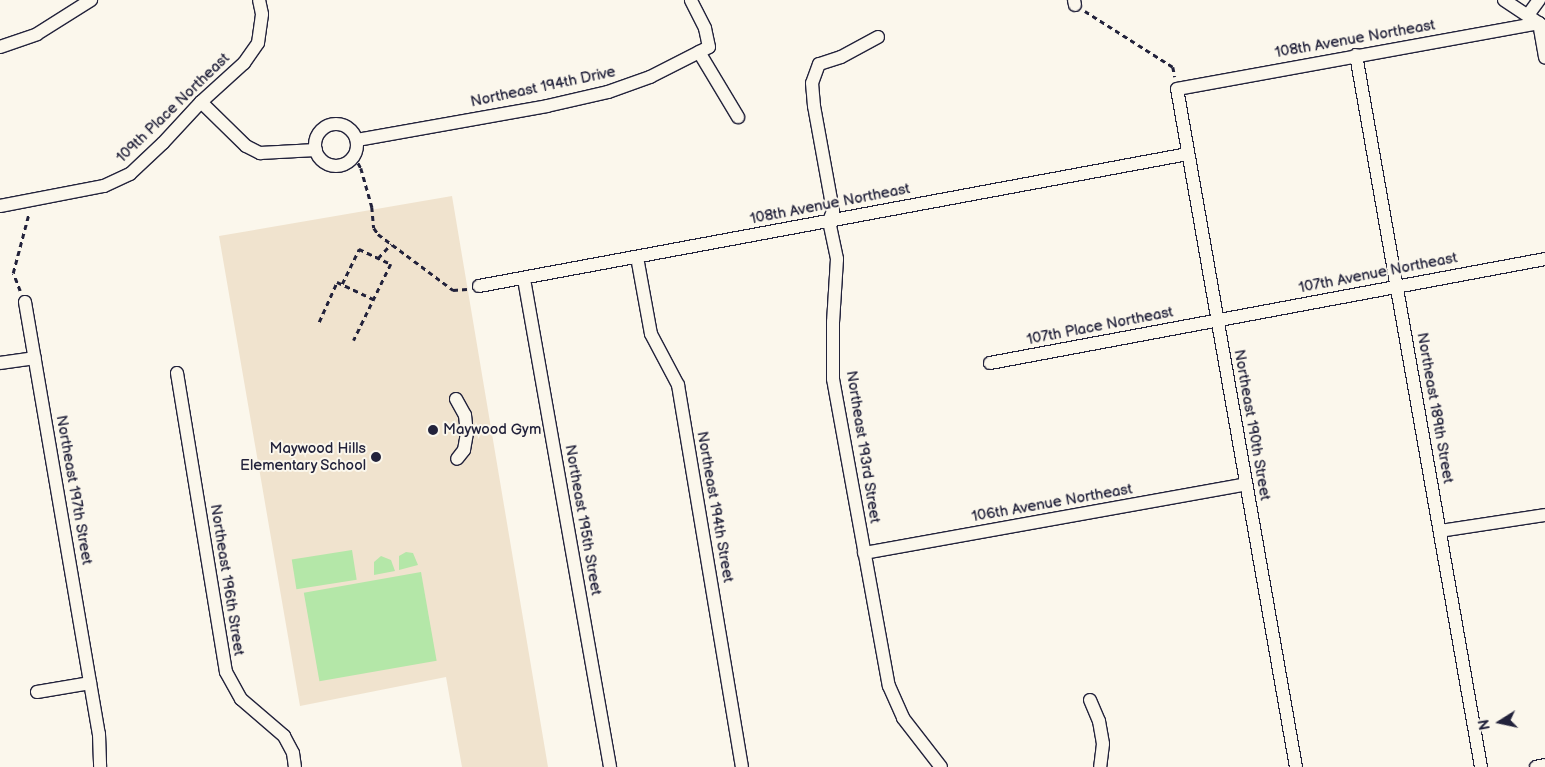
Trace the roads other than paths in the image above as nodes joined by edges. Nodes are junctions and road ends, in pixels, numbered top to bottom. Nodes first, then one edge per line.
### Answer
1 (91, 0) edge
2 (259, 0) edge
3 (691, 0) edge
4 (1504, 0) edge
5 (1539, 0) edge
6 (1528, 15) junction
7 (1542, 25) edge
8 (878, 37) dead end
9 (0, 47) edge
10 (699, 52) junction
11 (1356, 55) junction
12 (1545, 57) edge
13 (1177, 89) joint
14 (201, 102) junction
15 (738, 117) dead end
16 (357, 140) junction
17 (316, 150) junction
18 (1188, 154) junction
19 (0, 206) edge
20 (829, 221) junction
21 (637, 257) junction
22 (1545, 259) edge
23 (524, 279) junction
24 (1396, 285) junction
25 (479, 286) road end
26 (25, 302) road end
27 (1217, 320) junction
28 (34, 358) junction
29 (0, 363) edge
30 (990, 363) dead end
31 (177, 374) dead end
32 (456, 399) dead end
33 (458, 459) dead end
34 (1246, 484) junction
35 (1545, 515) edge
36 (1440, 531) junction
37 (864, 553) junction
38 (90, 683) junction
39 (37, 692) dead end
40 (1090, 700) dead end
41 (1545, 765) edge
42 (100, 767) edge
43 (295, 767) edge
44 (610, 767) edge
45 (742, 767) edge
46 (941, 767) edge
47 (1100, 767) edge
48 (1296, 767) edge
49 (1481, 767) edge
50 (1536, 767) edge

1 - 9 street
2 - 14 street, 109th Place Northeast
3 - 10 street
4 - 6 street
5 - 6 street
6 - 7 street
7 - 11 street, 108th Avenue Northeast
7 - 12 street
8 - 20 street, Northeast 193rd Street
10 - 15 street
10 - 16 street, Northeast 194th Drive
11 - 13 street, 108th Avenue Northeast
11 - 24 street, Northeast 189th Street
13 - 18 street, Northeast 190th Street
14 - 17 street
14 - 19 street, 109th Place Northeast
16 - 17 street
16 - 17 street
18 - 20 street, 108th Avenue Northeast
18 - 27 street, Northeast 190th Street
20 - 21 street, 108th Avenue Northeast
20 - 37 street, Northeast 193rd Street
21 - 23 street, 108th Avenue Northeast
21 - 45 street, Northeast 194th Street
22 - 24 street, 107th Avenue Northeast
23 - 25 street, 108th Avenue Northeast
23 - 44 street, Northeast 195th Street
24 - 27 street, 107th Avenue Northeast
24 - 36 street, Northeast 189th Street
26 - 28 street, Northeast 197th Street
27 - 30 street, 107th Place Northeast
27 - 34 street, Northeast 190th Street
28 - 29 street
28 - 38 street, Northeast 197th Street
31 - 43 street, Northeast 196th Street
32 - 33 street
34 - 37 street, 106th Avenue Northeast
34 - 48 street, Northeast 190th Street
35 - 36 street
36 - 49 street, Northeast 189th Street
37 - 46 street, Northeast 193rd Street
38 - 39 street
38 - 42 street, Northeast 197th Street
40 - 47 street
41 - 50 street

